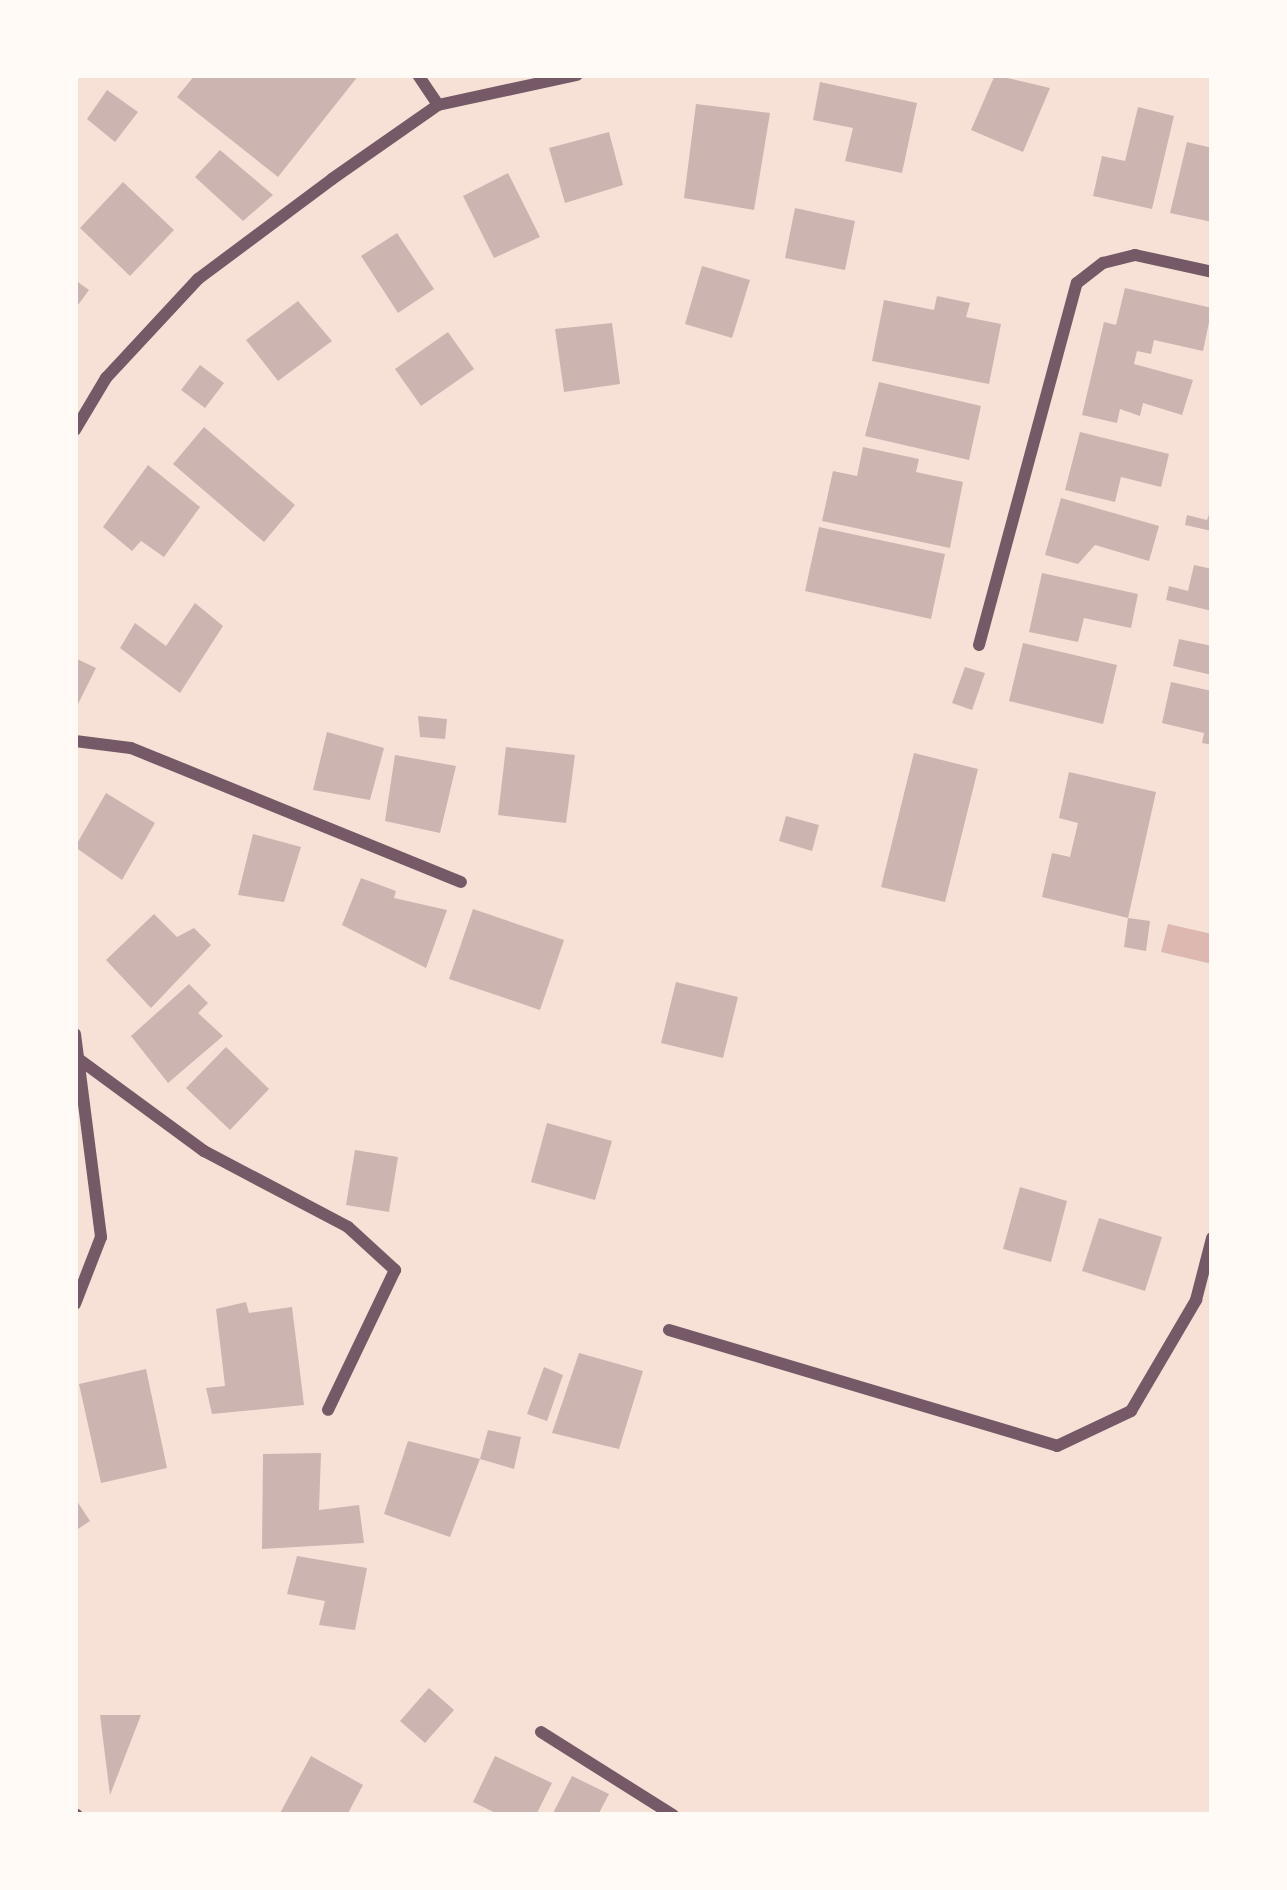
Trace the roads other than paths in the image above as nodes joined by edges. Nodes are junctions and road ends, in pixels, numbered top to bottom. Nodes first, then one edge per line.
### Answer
1 (418, 75) edge
2 (577, 75) edge
3 (438, 105) junction
4 (1212, 272) edge
5 (75, 430) edge
6 (979, 645) dead end
7 (75, 741) edge
8 (461, 882) dead end
9 (75, 1034) edge
10 (80, 1060) junction
11 (1212, 1238) edge
12 (75, 1304) edge
13 (670, 1330) dead end
14 (328, 1410) dead end
15 (541, 1732) dead end
16 (673, 1815) edge

1 - 3 street
2 - 3 street
3 - 5 street
4 - 6 street
7 - 8 street
9 - 10 street
10 - 12 street
10 - 14 street
11 - 13 street
15 - 16 street

